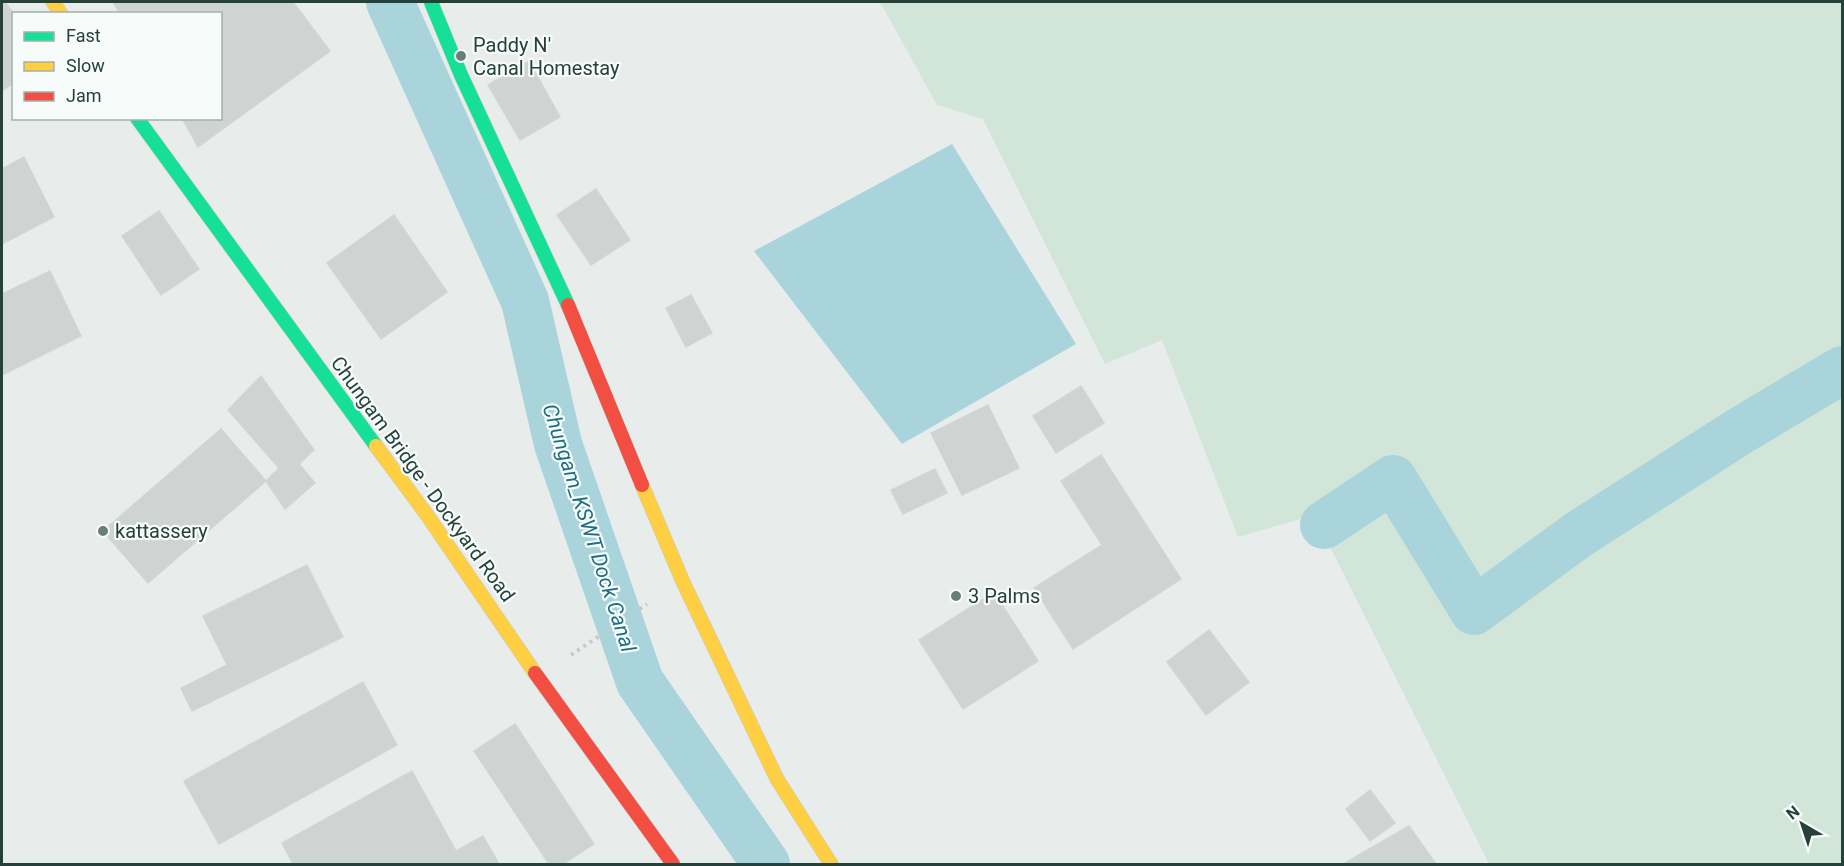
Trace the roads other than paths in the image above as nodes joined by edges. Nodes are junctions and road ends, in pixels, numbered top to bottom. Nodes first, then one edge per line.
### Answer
1 (430, 2) edge
2 (138, 120) edge
3 (674, 864) edge
4 (831, 864) edge

1 - 4 street
2 - 3 street, Chungam Bridge - Dockyard Road

